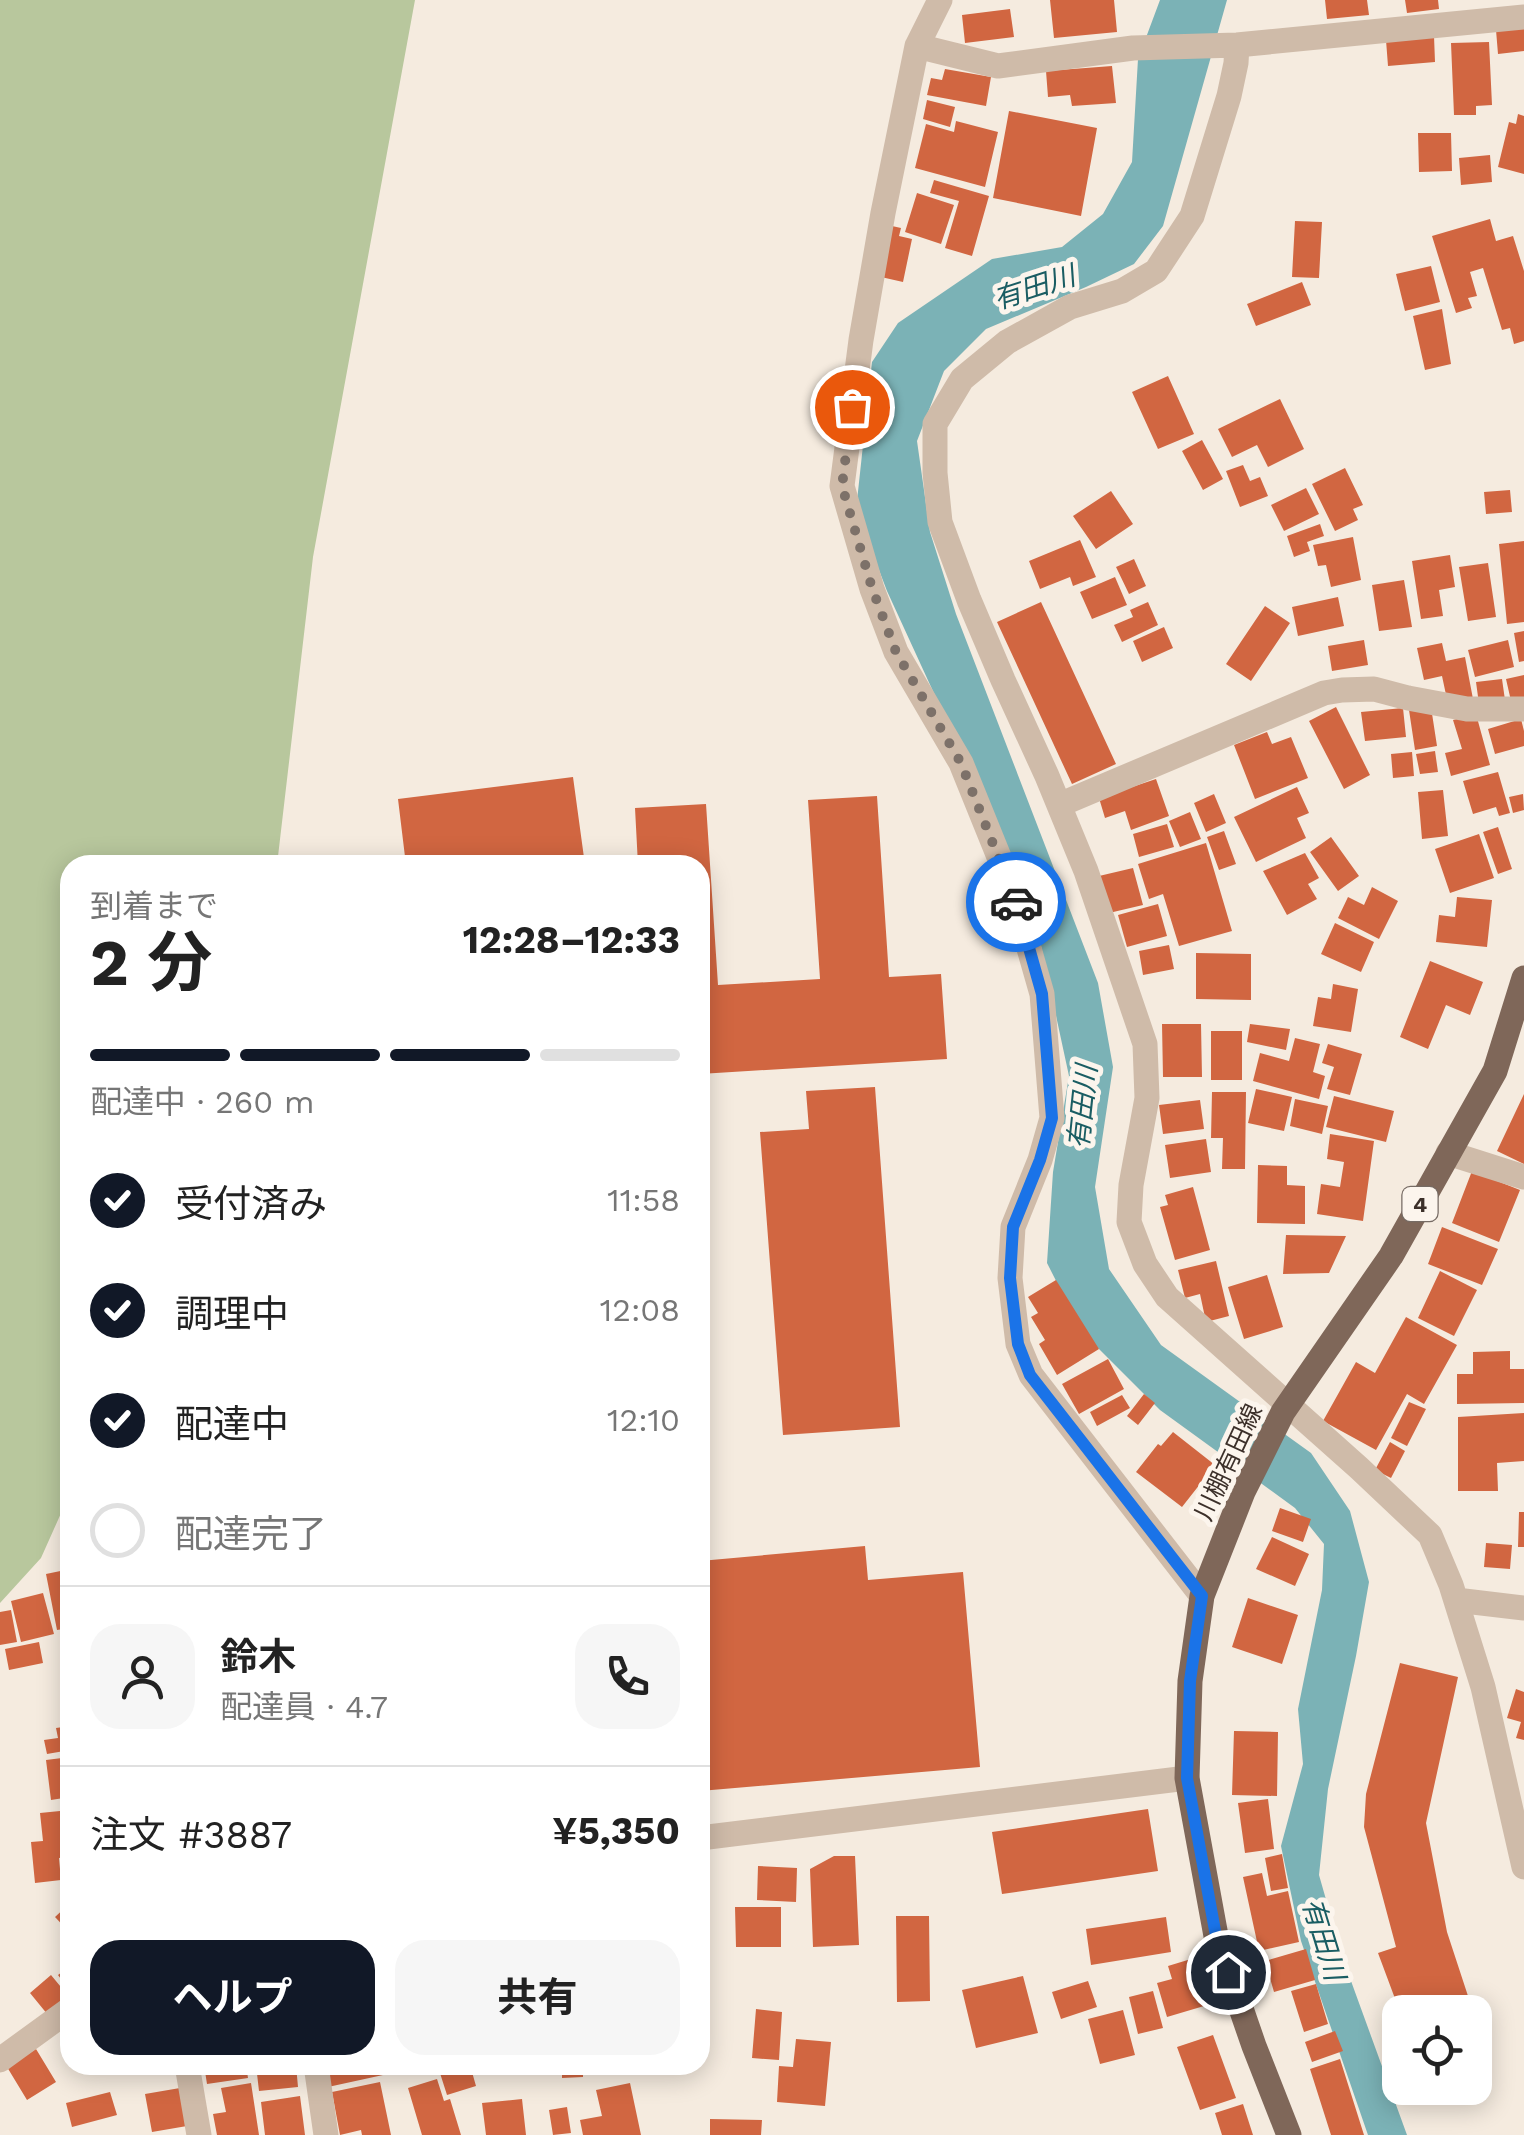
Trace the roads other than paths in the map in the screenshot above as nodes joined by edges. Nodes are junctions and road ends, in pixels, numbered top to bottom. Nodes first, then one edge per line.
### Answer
1 (940, 0) edge
2 (1524, 18) edge
3 (1237, 45) junction
4 (917, 46) junction
5 (1524, 709) edge
6 (1059, 805) junction
7 (1524, 978) edge
8 (1448, 1153) junction
9 (1524, 1177) edge
10 (1286, 1408) junction
11 (1202, 1596) junction
12 (1456, 1600) junction
13 (1524, 1608) edge
14 (1187, 1778) junction
15 (710, 1837) edge
16 (1524, 1866) edge
17 (60, 2016) edge
18 (0, 2060) edge
19 (190, 2075) edge
20 (317, 2075) edge
21 (199, 2135) edge
22 (326, 2135) edge
23 (1289, 2135) edge

1 - 4 street
2 - 3 street
3 - 4 street
3 - 6 street
4 - 11 street
5 - 6 street
6 - 10 street
7 - 8 main road, 川棚有田線 / 4
8 - 9 street
8 - 10 main road, 川棚有田線 / 4
10 - 11 main road, 川棚有田線 / 4
10 - 12 street
11 - 14 main road, 川棚有田線 / 4
12 - 13 street
12 - 16 street
14 - 15 street
14 - 23 main road, 川棚有田線 / 4
17 - 18 street
19 - 21 street
20 - 22 street

